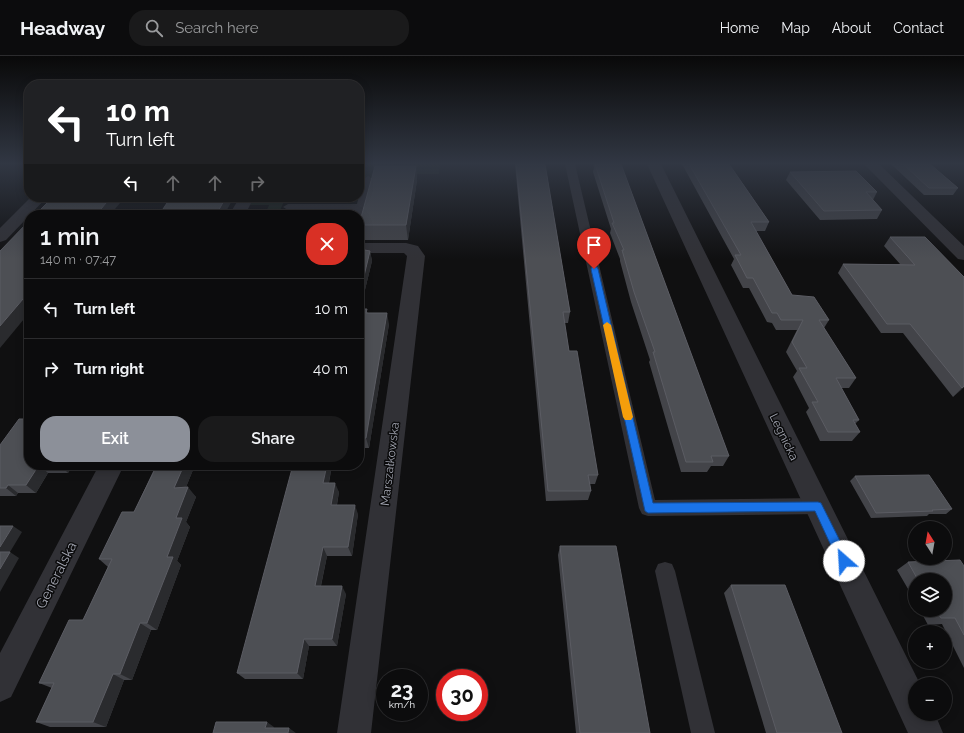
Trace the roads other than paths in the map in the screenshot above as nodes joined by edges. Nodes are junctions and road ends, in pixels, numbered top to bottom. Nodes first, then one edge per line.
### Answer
1 (577, 196) edge
2 (669, 196) edge
3 (903, 196) edge
4 (35, 202) edge
5 (27, 210) edge
6 (24, 213) edge
7 (0, 237) edge
8 (364, 248) edge
9 (964, 255) edge
10 (109, 470) edge
11 (818, 506) junction
12 (665, 571) dead end
13 (0, 686) edge
14 (908, 695) edge
15 (920, 721) edge
16 (354, 733) edge
17 (703, 733) edge
18 (926, 733) edge

1 - 11 lane
2 - 11 street, Legnicka
3 - 9 street
4 - 5 street
6 - 7 street
8 - 16 street, Marszałkowska
10 - 13 street, Generalska
11 - 14 street, Legnicka
12 - 17 lane
15 - 18 street

